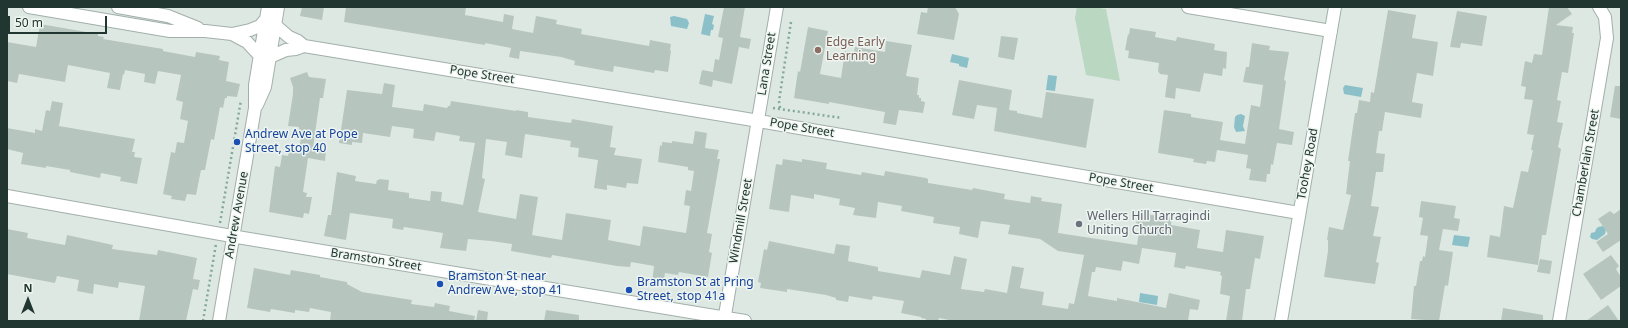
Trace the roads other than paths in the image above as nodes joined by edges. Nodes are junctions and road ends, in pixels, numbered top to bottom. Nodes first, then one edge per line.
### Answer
1 (29, 7) edge
2 (118, 7) edge
3 (268, 7) edge
4 (278, 7) edge
5 (777, 7) edge
6 (1188, 7) edge
7 (1335, 7) edge
8 (1599, 7) edge
9 (270, 22) junction
10 (1331, 30) junction
11 (205, 31) junction
12 (232, 34) junction
13 (304, 46) junction
14 (265, 57) junction
15 (758, 121) junction
16 (7, 196) edge
17 (1299, 213) junction
18 (234, 237) junction
19 (724, 319) edge
20 (219, 321) edge
21 (745, 321) edge
22 (1281, 321) edge
23 (1559, 321) edge

1 - 11 street
2 - 11 street
3 - 9 street, Andrew Avenue
4 - 9 street, Andrew Avenue
5 - 15 street, Lana Street
6 - 10 street
7 - 10 street, Toohey Road
8 - 23 street, Chamberlain Street
9 - 12 street
9 - 13 street, Pope Street
9 - 14 street, Andrew Avenue
10 - 17 street, Toohey Road
11 - 12 street
12 - 14 street
13 - 14 street, Pope Street
13 - 15 street, Pope Street
14 - 18 street, Andrew Avenue
15 - 17 street, Pope Street
15 - 19 street, Windmill Street
16 - 18 street, Bramston Street
17 - 22 street, Toohey Road
18 - 19 street, Bramston Street
18 - 20 street, Andrew Avenue
19 - 21 street, Bramston Street

